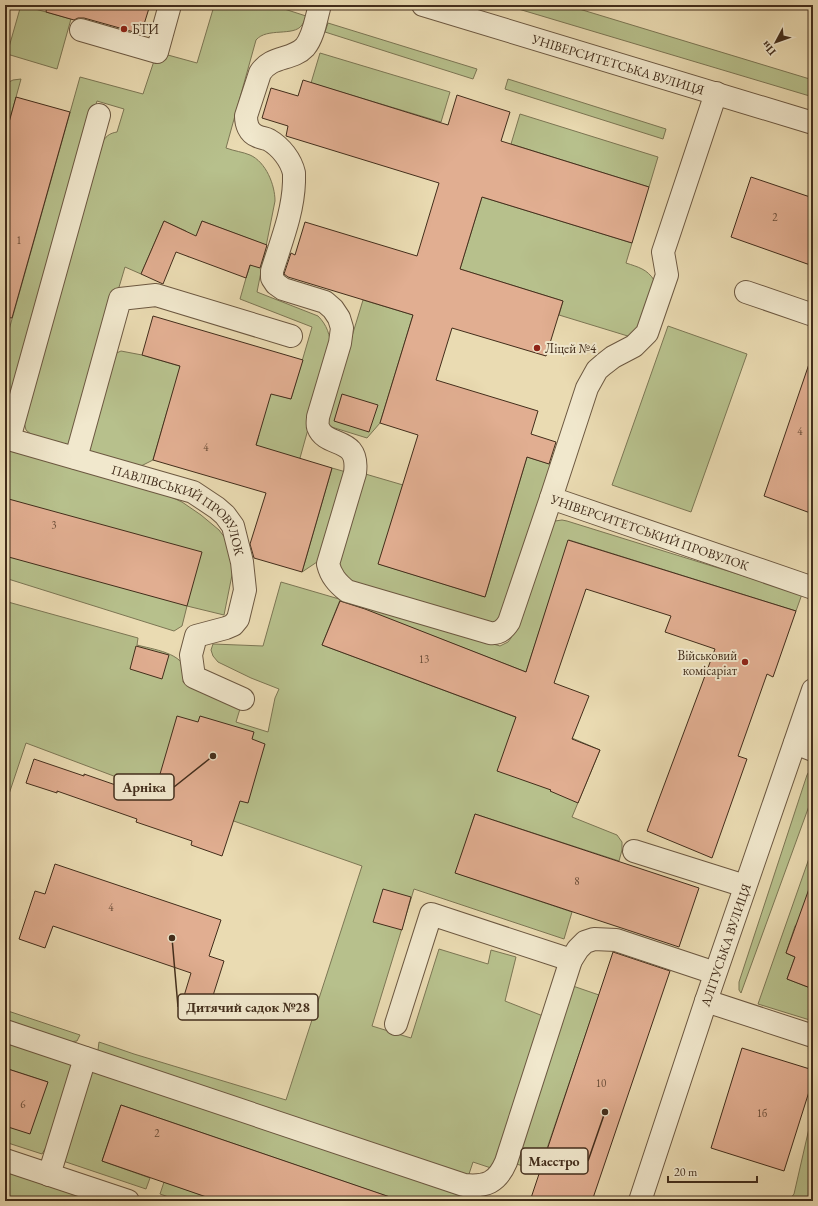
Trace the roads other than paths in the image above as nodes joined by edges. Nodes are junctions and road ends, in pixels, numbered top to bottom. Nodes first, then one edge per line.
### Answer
1 (170, 5) edge
2 (320, 5) edge
3 (423, 5) edge
4 (81, 30) dead end
5 (716, 93) junction
6 (99, 114) dead end
7 (813, 123) edge
8 (746, 292) dead end
9 (813, 315) edge
10 (291, 336) dead end
11 (7, 438) edge
12 (76, 458) junction
13 (551, 498) junction
14 (813, 588) edge
15 (813, 690) edge
16 (243, 699) dead end
17 (804, 747) edge
18 (634, 852) dead end
19 (746, 886) junction
20 (571, 960) junction
21 (715, 973) junction
22 (706, 1001) junction
23 (396, 1024) dead end
24 (5, 1031) edge
25 (813, 1036) edge
26 (84, 1058) junction
27 (5, 1160) edge
28 (49, 1175) junction
29 (128, 1201) edge
30 (640, 1201) edge

1 - 4 street
2 - 13 street
3 - 5 street, УНІВЕРСИТЕТСЬКА ВУЛИЦЯ
5 - 7 street, УНІВЕРСИТЕТСЬКА ВУЛИЦЯ
5 - 13 street, УНІВЕРСИТЕТСЬКИЙ ПРОВУЛОК
6 - 11 street
8 - 9 street
10 - 12 street
11 - 12 street, ПАВЛІВСЬКИЙ ПРОВУЛОК
12 - 16 street, ПАВЛІВСЬКИЙ ПРОВУЛОК
13 - 14 street, УНІВЕРСИТЕТСЬКИЙ ПРОВУЛОК
15 - 17 street, АЛІТУСЬКА ВУЛИЦЯ
17 - 19 street, АЛІТУСЬКА ВУЛИЦЯ
18 - 19 street
19 - 21 street, АЛІТУСЬКА ВУЛИЦЯ
20 - 21 street
20 - 23 street
20 - 26 street
21 - 22 street, АЛІТУСЬКА ВУЛИЦЯ
22 - 25 street
22 - 30 street, АЛІТУСЬКА ВУЛИЦЯ
24 - 26 street
26 - 28 street
27 - 28 street
28 - 29 street

